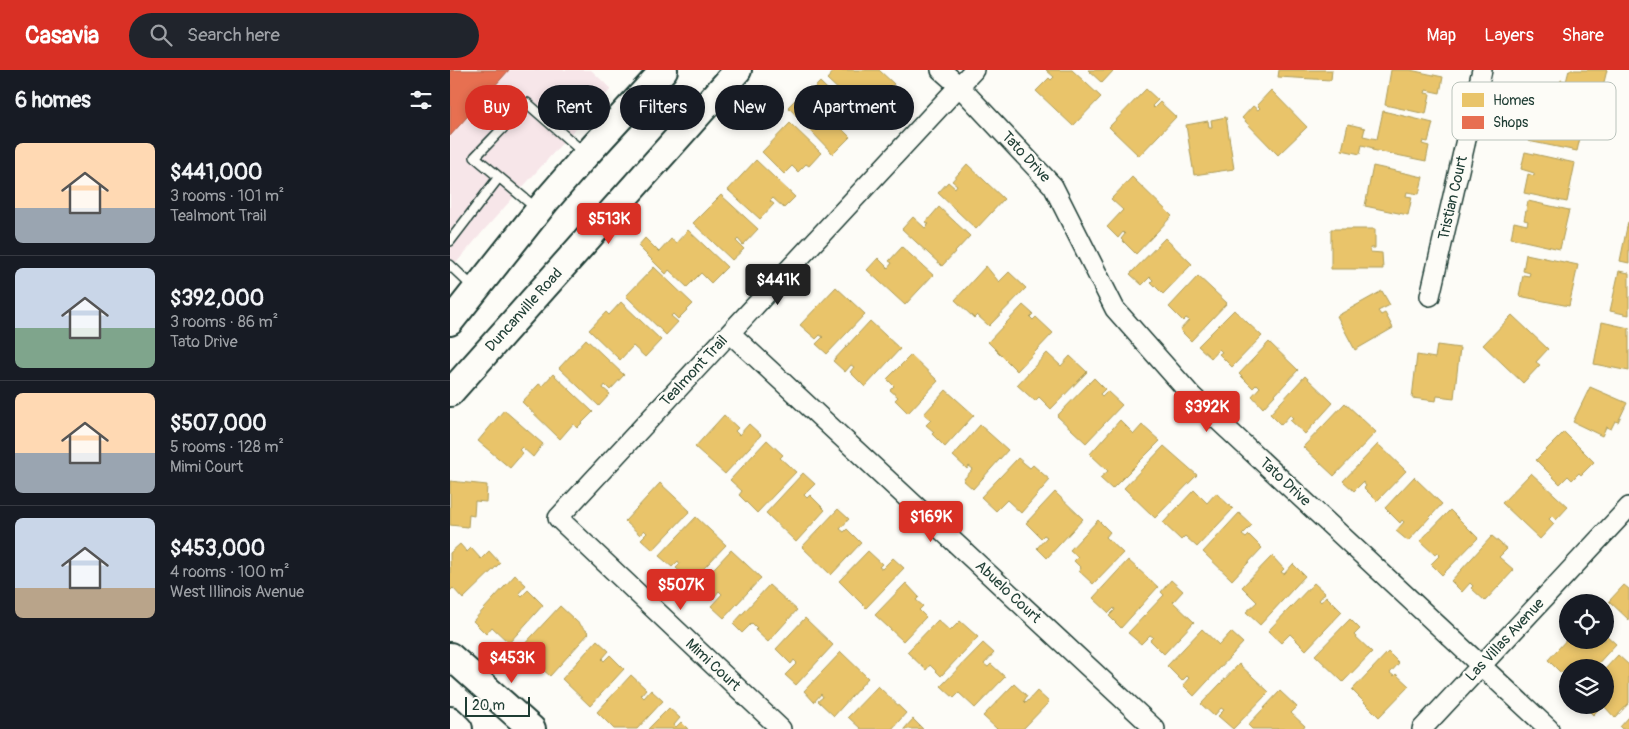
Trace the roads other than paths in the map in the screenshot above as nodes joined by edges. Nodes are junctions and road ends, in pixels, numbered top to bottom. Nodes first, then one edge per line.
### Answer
1 (664, 70) edge
2 (738, 70) edge
3 (941, 70) edge
4 (974, 70) edge
5 (959, 86) junction
6 (1466, 140) edge
7 (586, 154) junction
8 (499, 178) junction
9 (539, 210) junction
10 (450, 241) edge
11 (450, 265) edge
12 (476, 290) junction
13 (1430, 296) dead end
14 (450, 322) edge
15 (730, 333) junction
16 (450, 392) edge
17 (1629, 507) edge
18 (558, 518) joint
19 (450, 656) edge
20 (1481, 665) junction
21 (450, 720) edge
22 (460, 729) edge
23 (532, 729) edge
24 (781, 729) edge
25 (1155, 729) edge
26 (1422, 729) edge
27 (1549, 729) edge

1 - 7 main road
2 - 16 main road, Duncanville Road
3 - 5 street, Tato Drive
4 - 5 street, Tealmont Trail
5 - 15 street, Tealmont Trail
5 - 20 street, Tato Drive
6 - 13 street, Tristian Court
7 - 8 lane
7 - 9 main road
8 - 9 lane
8 - 10 lane
9 - 12 main road
11 - 12 lane
12 - 14 main road
15 - 18 street, Tealmont Trail
15 - 25 street, Abuelo Court
17 - 20 street, Las Villas Avenue
18 - 24 street, Mimi Court
19 - 23 main road
20 - 26 street, Las Villas Avenue
20 - 27 street, Tato Drive
21 - 22 main road

